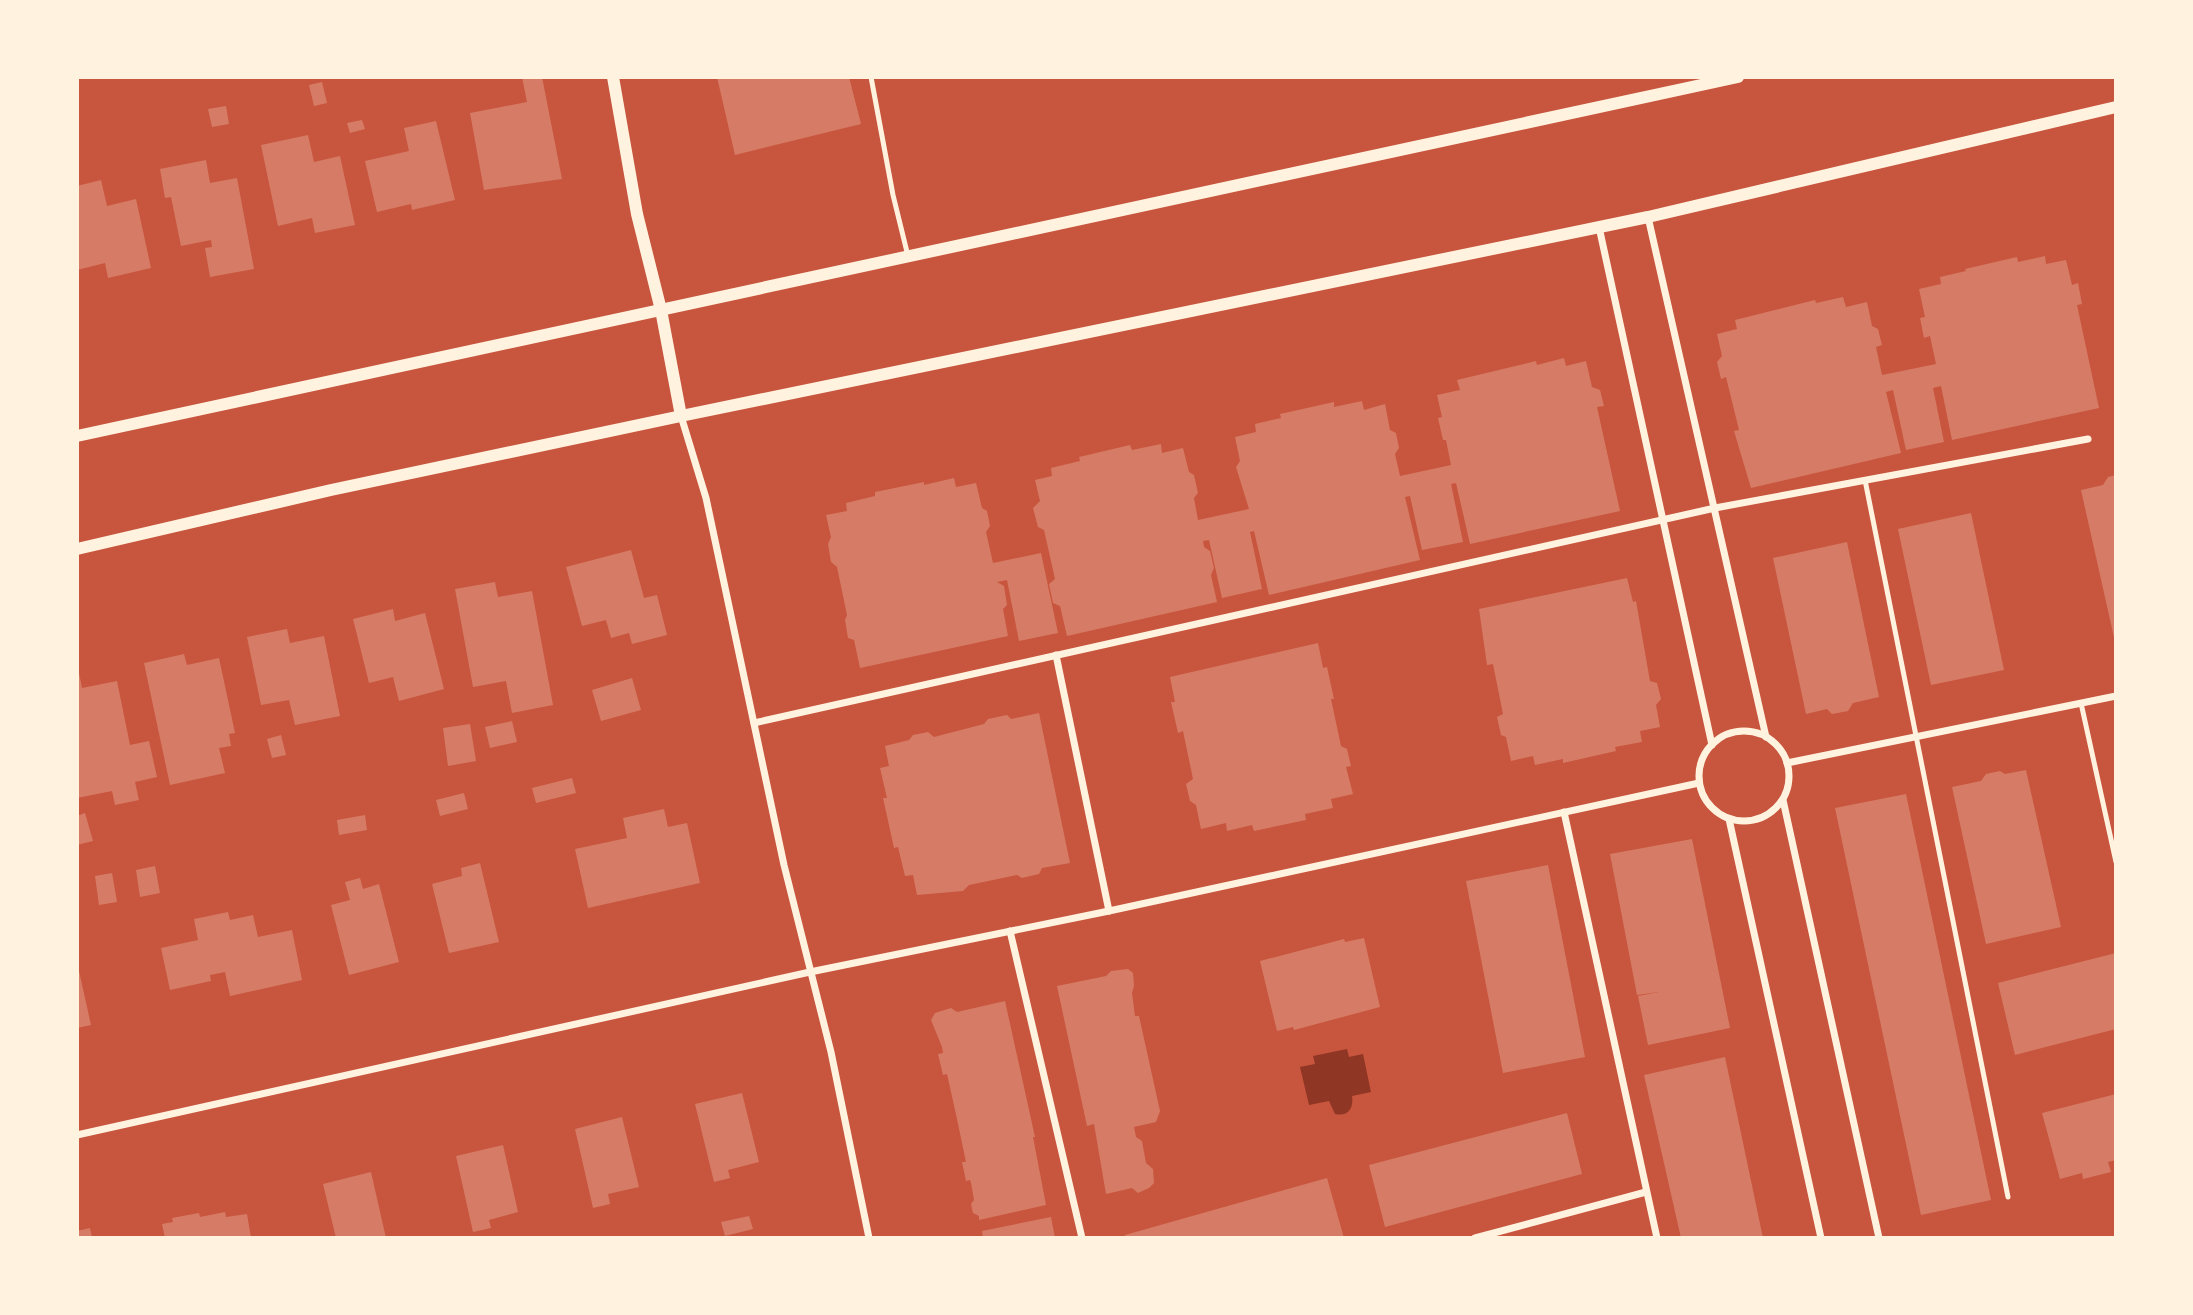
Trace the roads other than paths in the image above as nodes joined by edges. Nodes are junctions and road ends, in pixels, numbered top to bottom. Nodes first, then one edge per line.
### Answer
1 (613, 77) edge
2 (871, 77) edge
3 (1738, 77) edge
4 (2116, 107) edge
5 (1648, 217) junction
6 (1599, 227) junction
7 (908, 256) junction
8 (660, 310) junction
9 (681, 416) junction
10 (77, 436) edge
11 (2088, 439) dead end
12 (1865, 480) junction
13 (1715, 508) junction
14 (1663, 520) junction
15 (77, 550) edge
16 (1056, 655) junction
17 (2116, 696) edge
18 (2081, 703) junction
19 (754, 723) junction
20 (1766, 737) junction
21 (1916, 737) junction
22 (1712, 745) junction
23 (1787, 763) junction
24 (1699, 783) junction
25 (1783, 800) junction
26 (1564, 812) junction
27 (1729, 819) junction
28 (2116, 862) edge
29 (1109, 911) junction
30 (1010, 931) junction
31 (810, 972) junction
32 (77, 1135) edge
33 (1646, 1192) junction
34 (2008, 1197) dead end
35 (869, 1238) edge
36 (1082, 1238) edge
37 (1475, 1238) edge
38 (1657, 1238) edge
39 (1821, 1238) edge
40 (1879, 1238) edge

1 - 8 street
2 - 7 lane
3 - 7 street
4 - 5 street
5 - 6 street
5 - 13 street
6 - 9 street
6 - 14 street
7 - 8 street
8 - 9 street
8 - 10 street
9 - 15 street
9 - 19 street
11 - 12 street
12 - 13 street
12 - 21 lane
13 - 14 street
13 - 20 street
14 - 16 street
14 - 22 street
16 - 19 street
16 - 29 street
17 - 18 street
18 - 21 street
18 - 28 lane
19 - 31 street
20 - 22 street
20 - 23 street
21 - 23 street
21 - 34 lane
22 - 24 street
23 - 25 street
24 - 26 street
24 - 27 street
25 - 27 street
25 - 40 street
26 - 29 street
26 - 33 street
27 - 39 street
29 - 30 street
30 - 31 street
30 - 36 street
31 - 32 street
31 - 35 street
33 - 37 street
33 - 38 street

